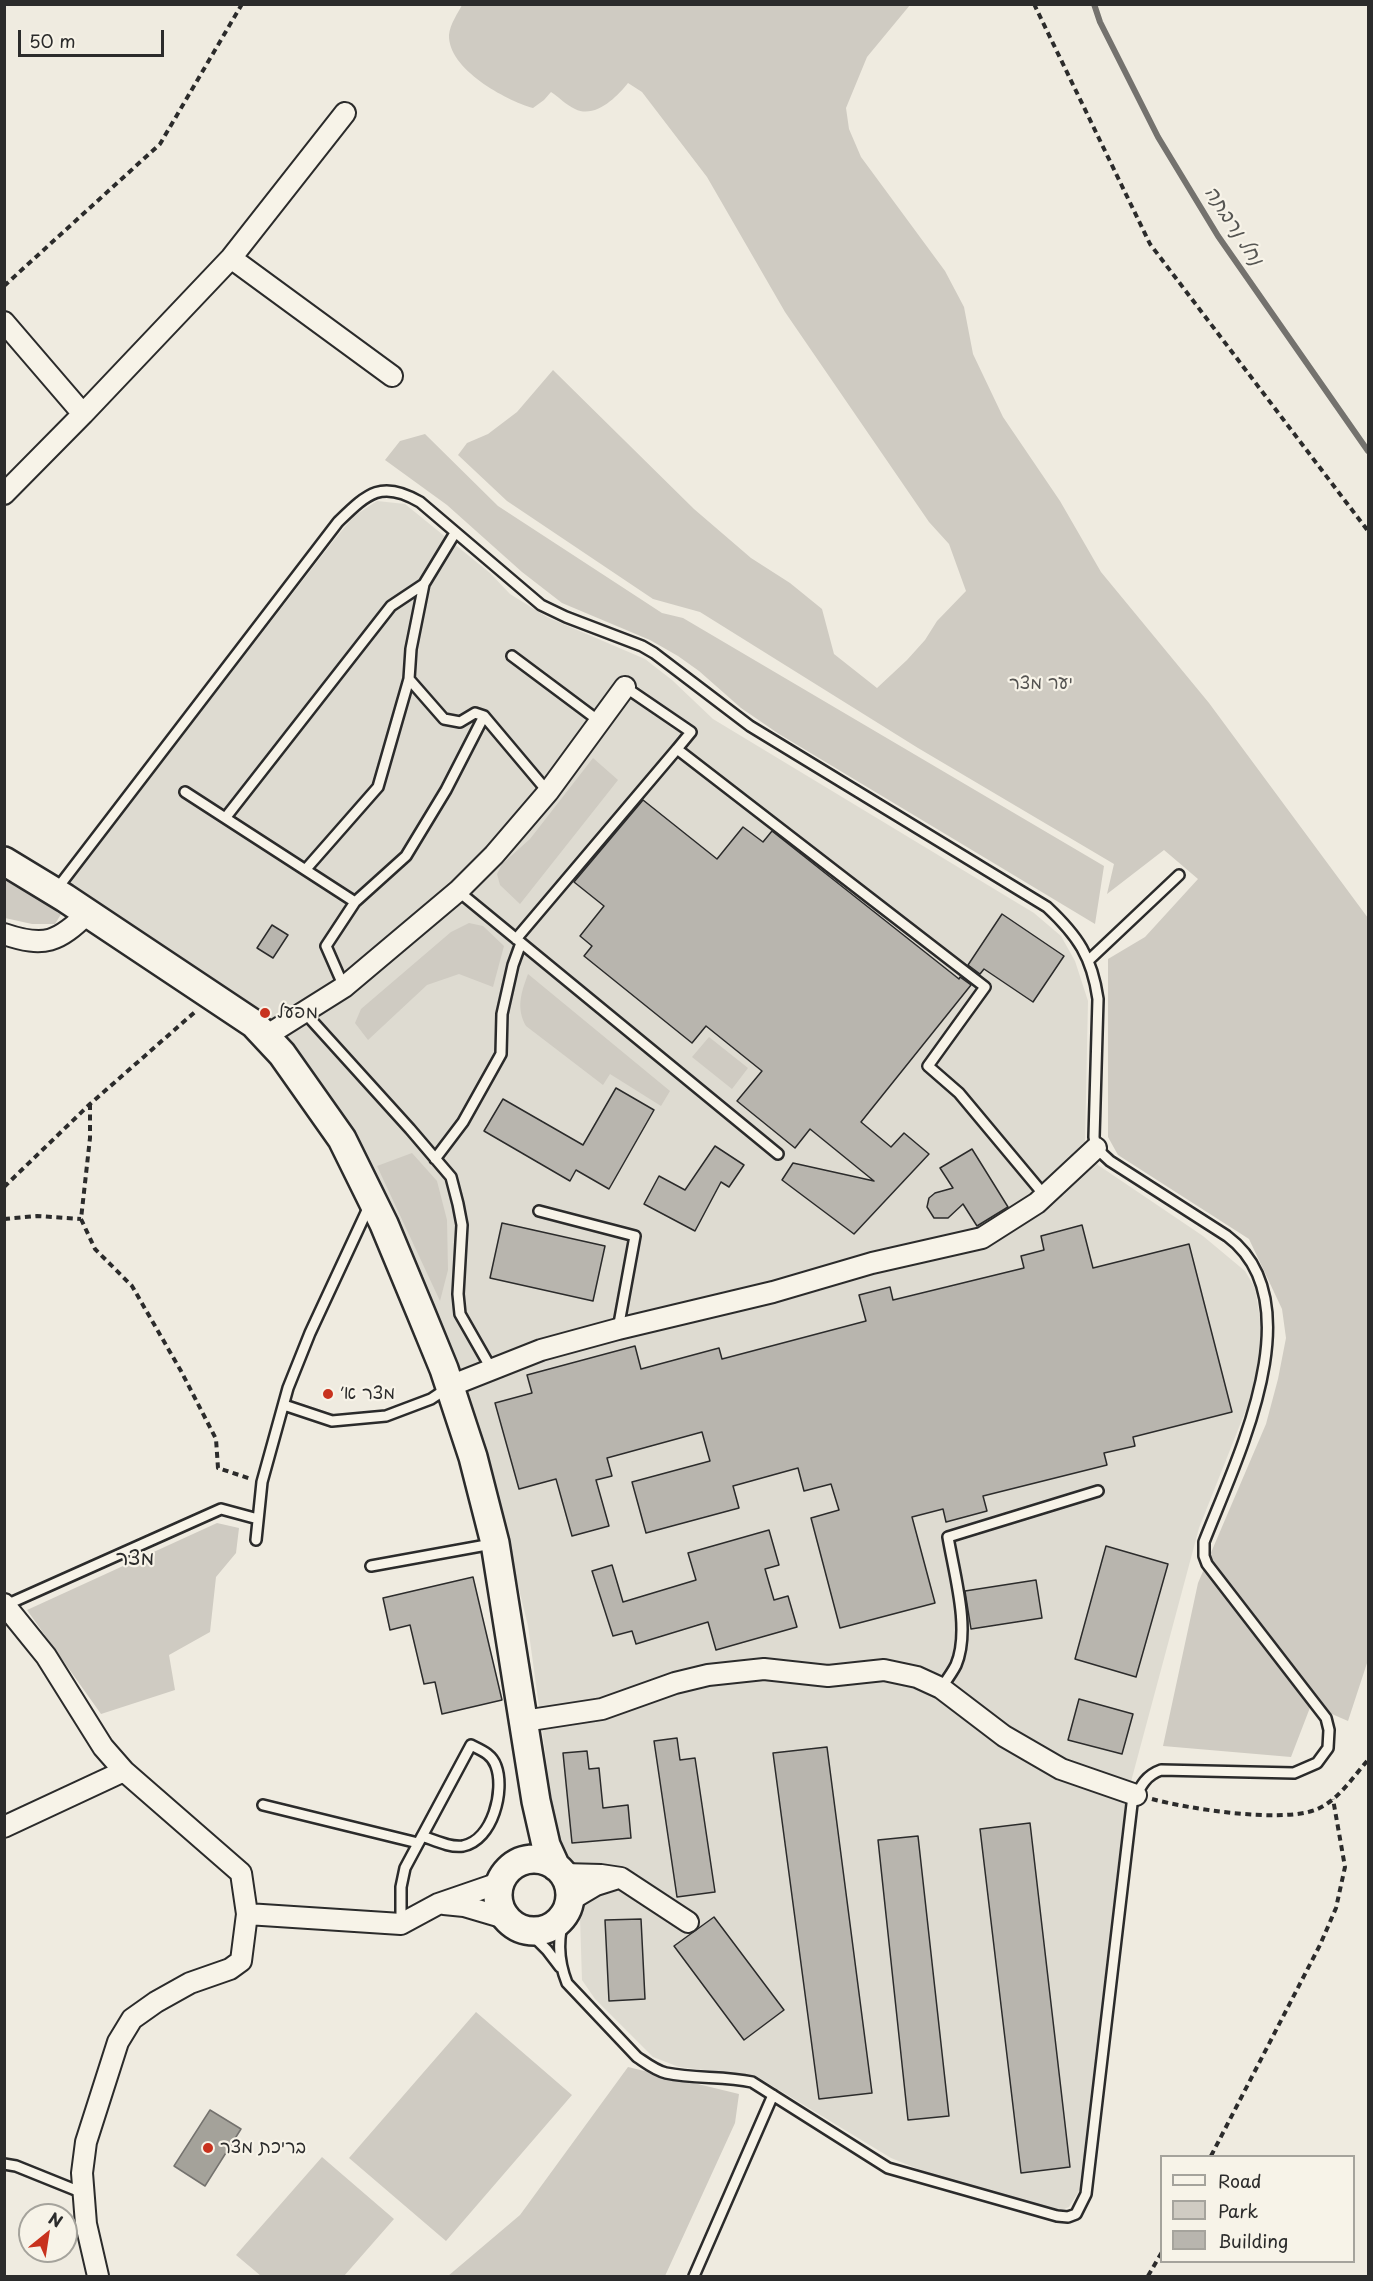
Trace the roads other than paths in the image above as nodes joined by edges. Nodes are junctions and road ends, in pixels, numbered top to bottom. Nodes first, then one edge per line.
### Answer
1 (345, 113) dead end
2 (231, 258) junction
3 (4, 322) edge
4 (392, 376) dead end
5 (83, 414) junction
6 (4, 494) edge
7 (455, 533) junction
8 (424, 584) junction
9 (512, 656) dead end
10 (409, 679) junction
11 (624, 687) joint
12 (484, 716) junction
13 (599, 721) junction
14 (677, 749) junction
15 (185, 792) dead end
16 (548, 792) junction
17 (226, 817) junction
18 (4, 861) edge
19 (306, 869) junction
20 (1179, 874) dead end
21 (458, 891) junction
22 (55, 892) junction
23 (356, 902) junction
24 (88, 914) junction
25 (4, 934) edge
26 (519, 941) junction
27 (1089, 960) junction
28 (344, 987) junction
29 (305, 1013) junction
30 (266, 1036) junction
31 (1096, 1148) junction
32 (778, 1154) dead end
33 (435, 1159) junction
34 (1045, 1196) junction
35 (372, 1199) junction
36 (539, 1211) dead end
37 (618, 1329) junction
38 (492, 1370) junction
39 (450, 1386) junction
40 (284, 1405) junction
41 (1098, 1491) dead end
42 (258, 1520) junction
43 (256, 1540) dead end
44 (495, 1543) junction
45 (371, 1566) dead end
46 (5, 1605) edge
47 (941, 1688) junction
48 (524, 1721) junction
49 (124, 1771) junction
50 (1136, 1795) junction
51 (536, 1801) junction
52 (263, 1805) dead end
53 (4, 1827) edge
54 (420, 1839) junction
55 (559, 1870) junction
56 (507, 1874) junction
57 (621, 1878) junction
58 (438, 1904) junction
59 (567, 1906) junction
60 (247, 1914) junction
61 (688, 1922) dead end
62 (402, 1924) junction
63 (517, 1924) junction
64 (562, 1969) junction
65 (773, 2095) junction
66 (4, 2164) edge
67 (83, 2193) junction
68 (98, 2277) edge
69 (694, 2277) edge

1 - 2 street
2 - 4 street
2 - 5 street
3 - 5 street
5 - 6 street
7 - 8 lane
7 - 22 lane
7 - 27 lane
8 - 10 lane
8 - 17 lane
9 - 13 lane
10 - 12 lane
10 - 19 lane
11 - 13 street
11 - 14 lane
12 - 16 lane
12 - 23 lane
13 - 16 street
14 - 26 lane
14 - 34 lane
15 - 17 lane
16 - 21 street
17 - 19 lane
18 - 22 street
19 - 23 lane
20 - 27 lane
21 - 26 lane
21 - 28 street
22 - 24 street
23 - 28 lane
24 - 25 street
24 - 30 street
26 - 32 lane
26 - 33 lane
27 - 31 lane
28 - 29 street
29 - 30 street
29 - 33 lane
30 - 35 street
31 - 34 street
31 - 50 lane
33 - 38 lane
34 - 37 street
35 - 39 street
35 - 40 lane
36 - 37 lane
37 - 38 street
38 - 39 street
39 - 40 lane
39 - 44 street
40 - 42 lane
41 - 47 lane
42 - 43 lane
42 - 46 lane
44 - 45 lane
44 - 48 street
46 - 49 street
47 - 48 street
47 - 50 street
48 - 51 street
49 - 53 street
49 - 60 street
50 - 65 lane
51 - 55 street
51 - 56 street
52 - 54 lane
54 - 54 lane
54 - 62 lane
55 - 56 street
55 - 57 street
55 - 59 street
56 - 58 street
56 - 63 street
57 - 59 street
57 - 61 street
58 - 62 street
58 - 63 street
59 - 63 street
59 - 64 lane
60 - 62 street
60 - 67 street
63 - 64 lane
64 - 65 lane
65 - 69 lane
66 - 67 lane
67 - 68 street

